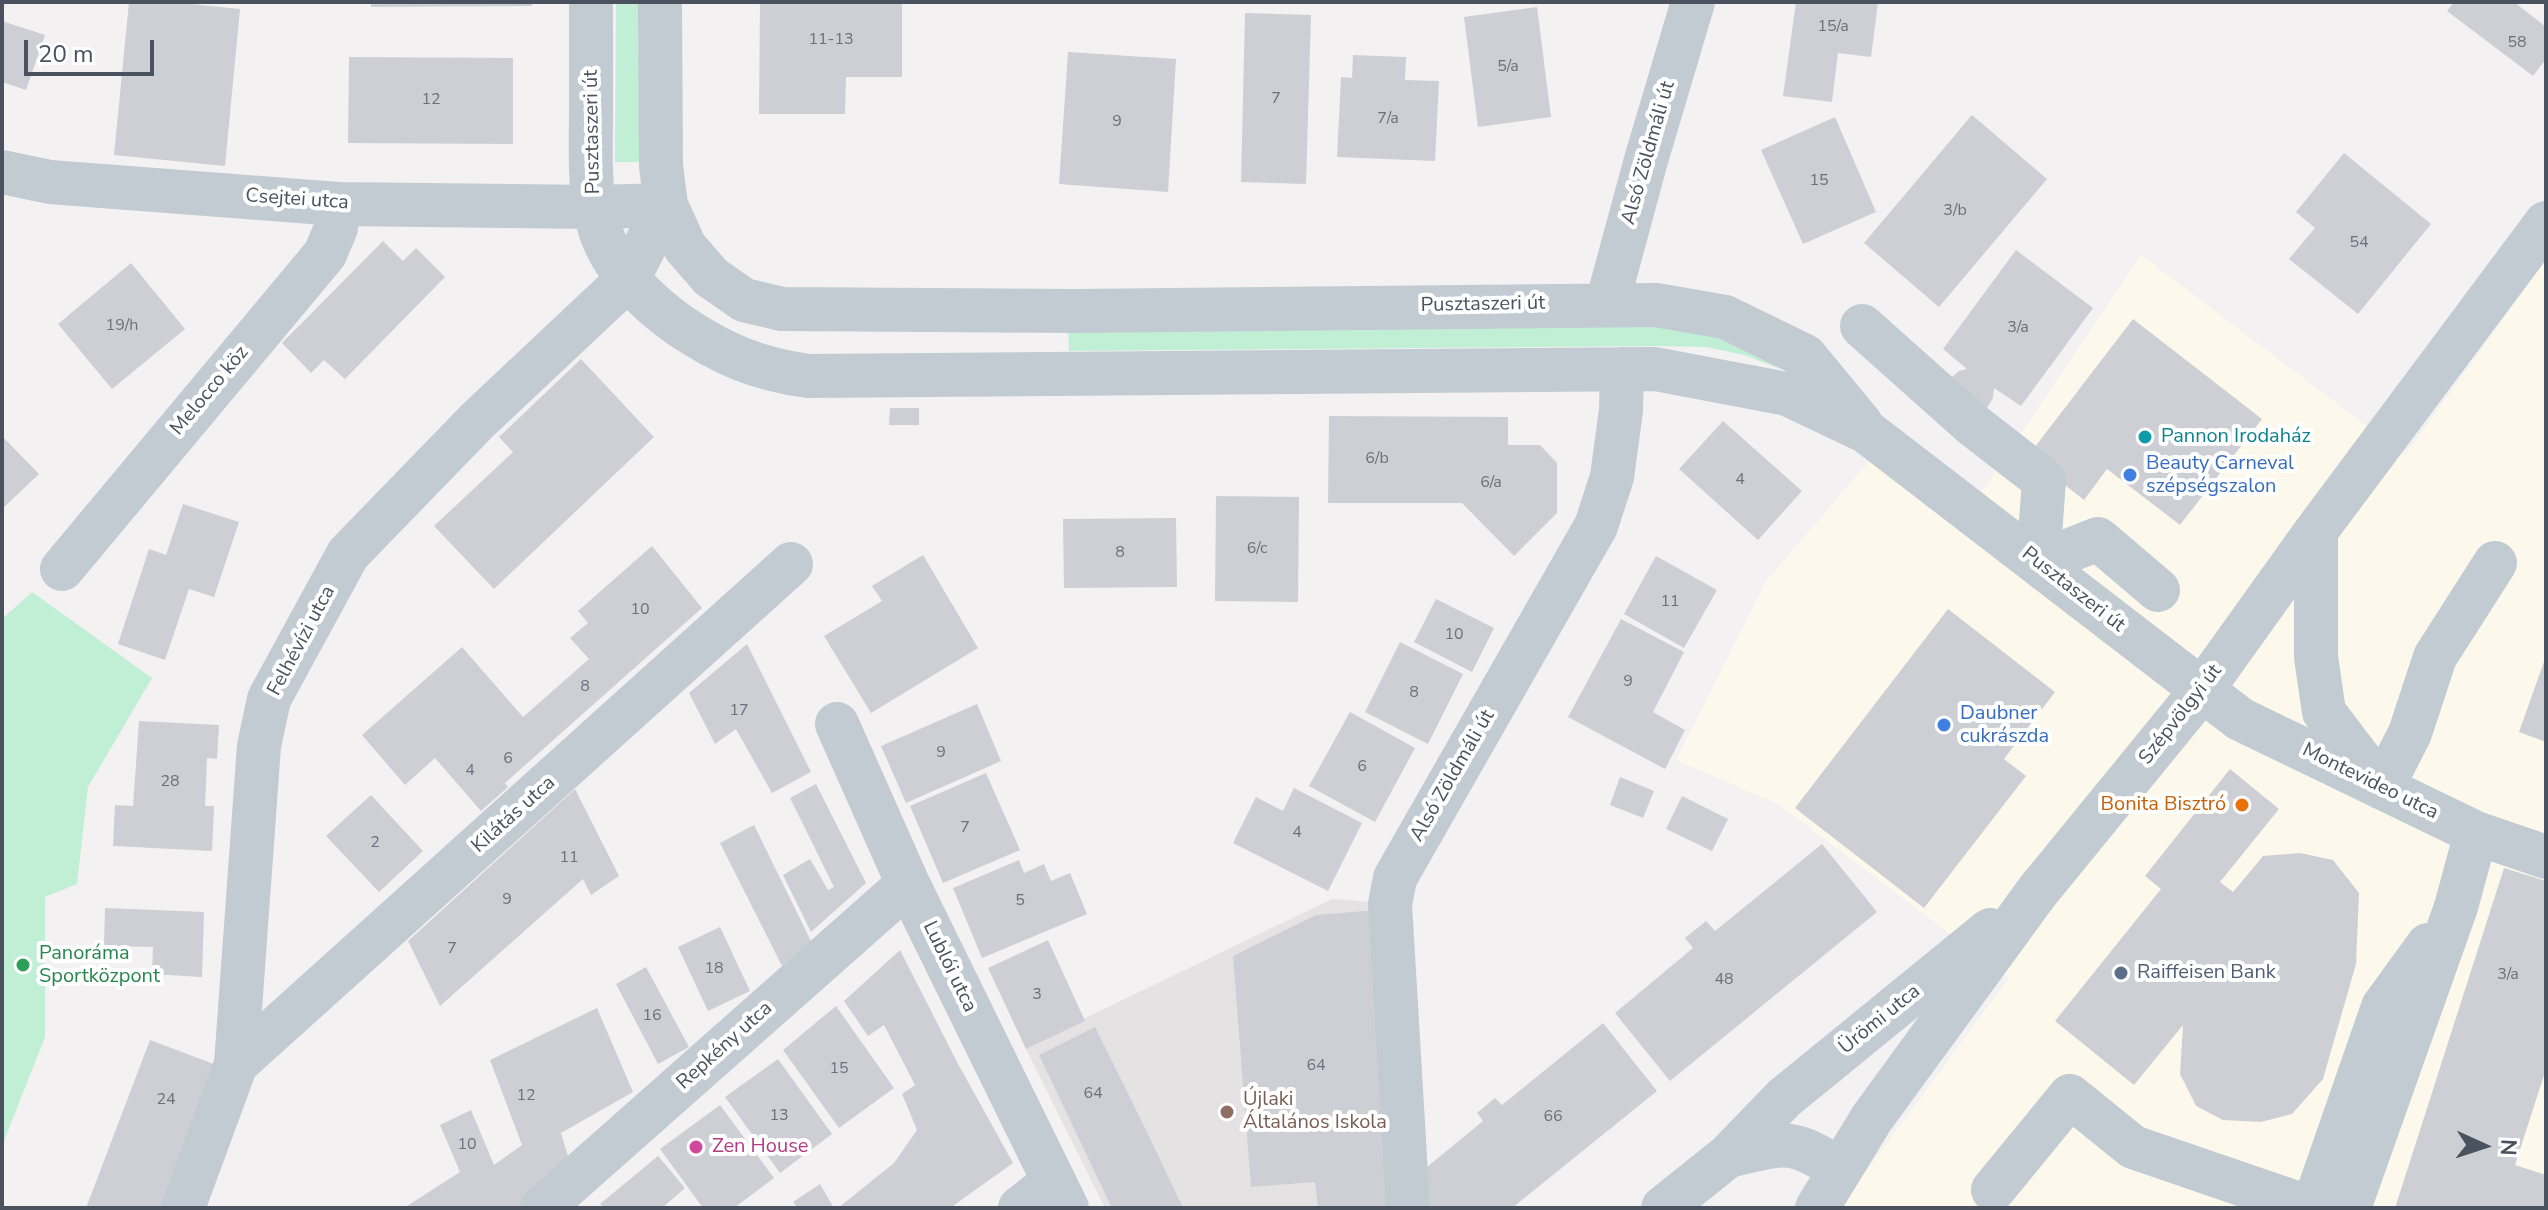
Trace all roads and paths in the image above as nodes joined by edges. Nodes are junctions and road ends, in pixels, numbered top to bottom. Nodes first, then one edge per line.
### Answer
1 (591, 2) edge
2 (660, 2) edge
3 (1693, 2) edge
4 (5, 180) edge
5 (338, 204) junction
6 (666, 205) junction
7 (595, 207) junction
8 (2546, 223) edge
9 (628, 279) junction
10 (1607, 304) junction
11 (1053, 310) junction
12 (1862, 326) dead end
13 (1622, 369) junction
14 (1054, 374) junction
15 (1867, 432) junction
16 (2316, 531) junction
17 (2038, 563) junction
18 (2495, 563) dead end
19 (791, 564) dead end
20 (62, 569) dead end
21 (2158, 590) dead end
22 (2202, 690) junction
23 (837, 724) dead end
24 (2382, 788) junction
25 (2476, 833) junction
26 (2546, 857) edge
27 (908, 884) junction
28 (2037, 892) junction
29 (2456, 907) junction
30 (236, 1064) junction
31 (1728, 1156) junction
32 (1839, 1169) junction
33 (1993, 1190) dead end
34 (1060, 1194) edge
35 (183, 1208) edge
36 (542, 1208) edge
37 (1020, 1208) edge
38 (1408, 1208) edge
39 (1663, 1208) edge
40 (1817, 1208) edge
41 (2312, 1208) edge
42 (2349, 1208) edge

1 - 7 street, Pusztaszeri út
2 - 6 street, Pusztaszeri út
3 - 10 street, Alsó Zöldmáli út
4 - 5 street, Csejtei utca
5 - 7 street, Csejtei utca
5 - 20 street, Melocco köz
6 - 7 street, Csejtei utca
6 - 9 street, Felhévízi utca
6 - 11 street, Pusztaszeri út
7 - 9 street, Pusztaszeri út
8 - 16 street, Szépvölgyi út
9 - 14 street, Pusztaszeri út
9 - 30 street, Felhévízi utca
10 - 11 street, Pusztaszeri út
10 - 15 street, Pusztaszeri út
11 - 14 street
12 - 17 street
13 - 14 street, Pusztaszeri út
13 - 15 street, Pusztaszeri út
13 - 38 street, Alsó Zöldmáli út
15 - 17 street, Pusztaszeri út
16 - 22 street, Szépvölgyi út
16 - 24 street
17 - 21 street
17 - 22 street, Pusztaszeri út
18 - 24 street
19 - 30 street, Kilátás utca
22 - 24 street, Montevideo utca
22 - 28 street, Szépvölgyi út
23 - 27 street, Lublói utca
24 - 25 street, Montevideo utca
25 - 26 street, Montevideo utca
25 - 29 street
27 - 34 street, Lublói utca
27 - 36 street, Repkény utca
28 - 31 street, Ürömi utca
28 - 32 street, Szépvölgyi út
29 - 41 street
29 - 42 street
30 - 35 street, Felhévízi utca
31 - 32 street, Ürömi utca
31 - 39 street, Ürömi utca
32 - 40 street, Szépvölgyi út
33 - 41 street
34 - 37 street

